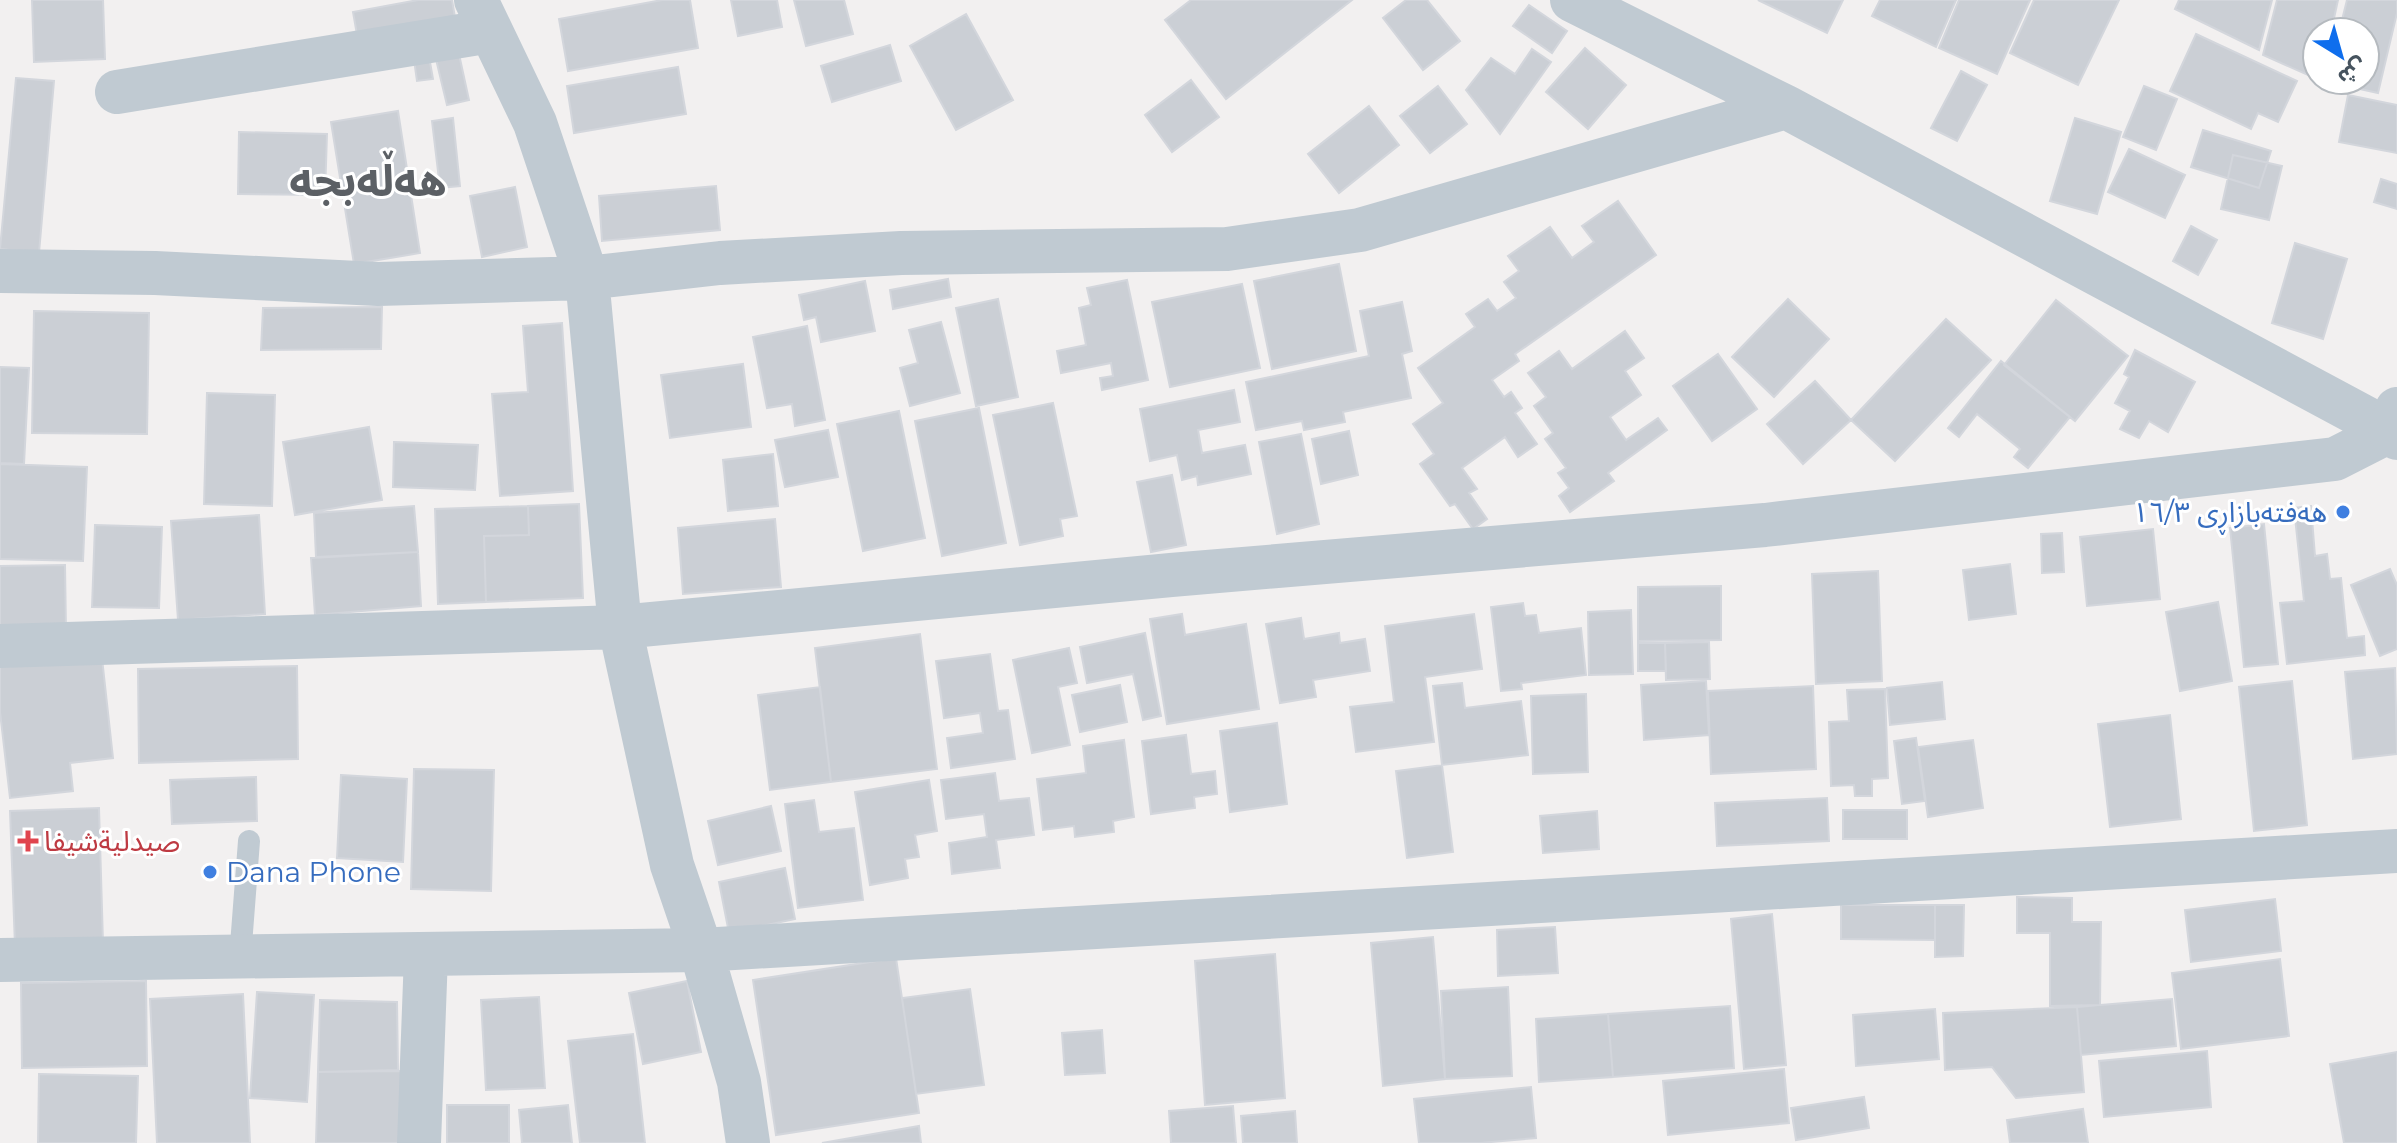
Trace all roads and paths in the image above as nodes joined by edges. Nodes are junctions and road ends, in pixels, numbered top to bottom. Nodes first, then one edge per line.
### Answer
1 (1572, 0) edge
2 (484, 16) edge
3 (117, 92) dead end
4 (1786, 107) junction
5 (0, 271) edge
6 (587, 278) junction
7 (2395, 426) edge
8 (620, 627) junction
9 (0, 646) edge
10 (249, 841) dead end
11 (2397, 851) edge
12 (701, 950) junction
13 (426, 955) junction
14 (240, 958) junction
15 (0, 960) edge
16 (419, 1143) edge
17 (748, 1143) edge

1 - 4 street
2 - 3 street
2 - 6 street
4 - 6 street
4 - 7 street
5 - 6 street
6 - 8 street
7 - 8 street
8 - 9 street
8 - 12 street
10 - 14 lane
11 - 12 street
12 - 13 street
12 - 17 street
13 - 14 street
13 - 16 street
14 - 15 street

